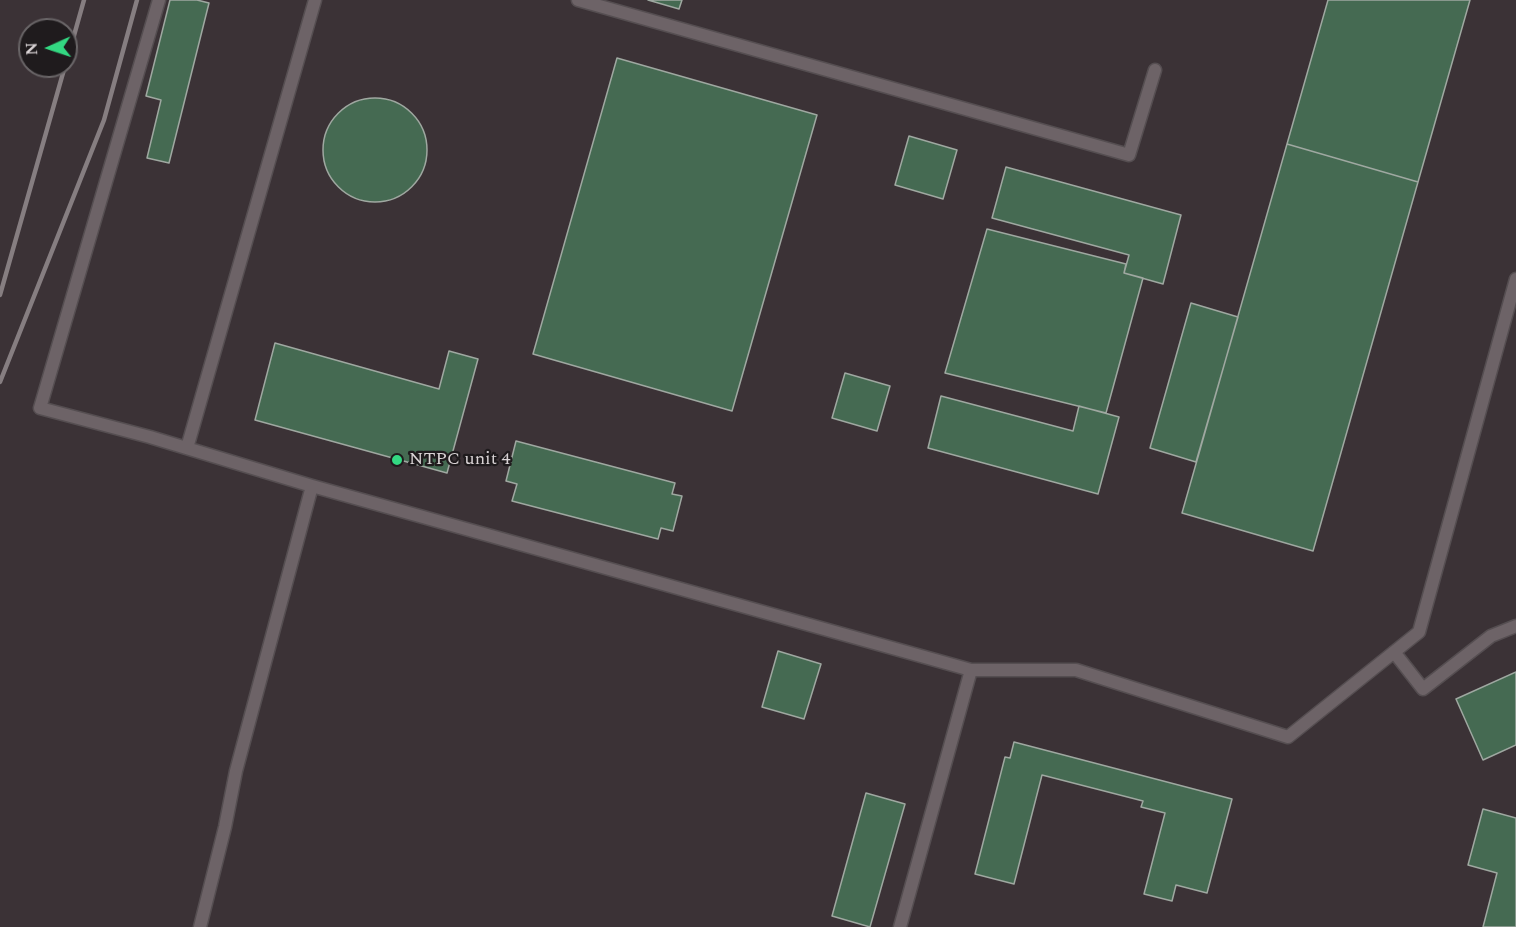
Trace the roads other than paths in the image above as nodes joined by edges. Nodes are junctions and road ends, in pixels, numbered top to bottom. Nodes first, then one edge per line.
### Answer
1 (159, 0) edge
2 (315, 0) edge
3 (578, 0) edge
4 (1155, 70) dead end
5 (1516, 279) edge
6 (187, 448) junction
7 (312, 486) junction
8 (1516, 626) edge
9 (1394, 652) junction
10 (971, 670) junction
11 (200, 927) edge
12 (900, 927) edge

1 - 6 lane
2 - 6 lane
3 - 4 lane
5 - 9 lane
6 - 7 lane
7 - 10 lane
7 - 11 lane
8 - 9 lane
9 - 10 lane
10 - 12 lane

